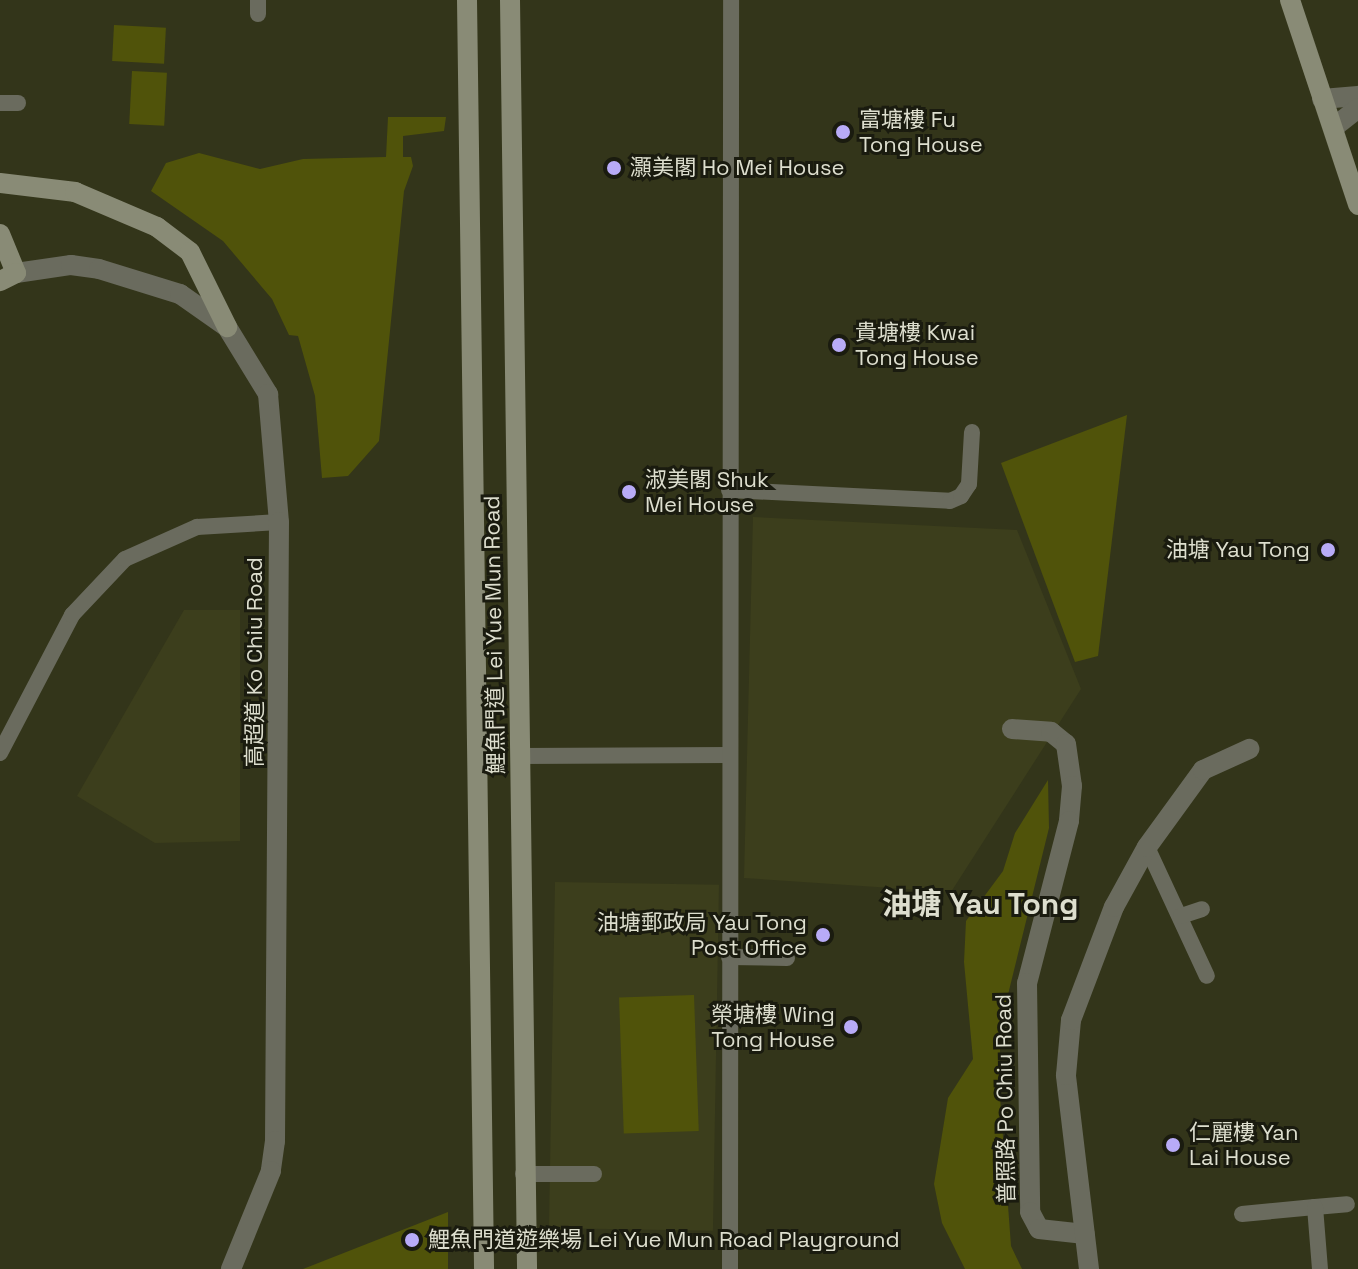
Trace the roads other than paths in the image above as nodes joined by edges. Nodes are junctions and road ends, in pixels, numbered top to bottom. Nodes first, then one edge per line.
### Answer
1 (467, 0) edge
2 (510, 0) edge
3 (731, 0) edge
4 (1290, 0) edge
5 (1358, 96) edge
6 (1322, 99) junction
7 (0, 103) edge
8 (18, 103) dead end
9 (1358, 108) edge
10 (1334, 127) junction
11 (0, 183) edge
12 (1358, 205) edge
13 (0, 234) edge
14 (8, 277) edge
15 (227, 327) junction
16 (972, 432) dead end
17 (729, 490) junction
18 (279, 522) junction
19 (1012, 729) dead end
20 (1249, 749) dead end
21 (0, 753) edge
22 (729, 755) junction
23 (520, 756) junction
24 (1147, 847) junction
25 (1202, 909) dead end
26 (1181, 916) junction
27 (729, 957) junction
28 (787, 958) dead end
29 (1207, 976) dead end
30 (523, 1174) junction
31 (594, 1174) dead end
32 (1347, 1204) dead end
33 (1315, 1207) junction
34 (1242, 1214) dead end
35 (1085, 1234) junction
36 (231, 1269) edge
37 (484, 1269) edge
38 (527, 1269) edge
39 (730, 1269) edge
40 (1089, 1269) edge
41 (1320, 1269) edge

1 - 37 main road, 鯉魚門道 Lei Yue Mun Road
2 - 23 main road, 鯉魚門道 Lei Yue Mun Road
3 - 17 lane
4 - 6 main road
5 - 6 street
6 - 10 main road
7 - 8 lane
9 - 10 street
10 - 12 main road
11 - 15 main road
13 - 14 main road, 高超道 Ko Chiu Road
14 - 15 street, 高超道 Ko Chiu Road
15 - 18 street, 高超道 Ko Chiu Road
16 - 17 lane
17 - 22 lane
18 - 21 lane
18 - 36 street, 高超道 Ko Chiu Road
19 - 35 street, 普照路 Po Chiu Road
20 - 24 street
22 - 23 lane
22 - 27 lane
23 - 30 main road, 鯉魚門道 Lei Yue Mun Road
24 - 26 lane
24 - 35 street
25 - 26 lane
26 - 29 lane
27 - 28 lane
27 - 39 lane
30 - 31 lane
30 - 38 main road, 鯉魚門道 Lei Yue Mun Road
32 - 33 lane
33 - 34 lane
33 - 41 lane
35 - 40 street

